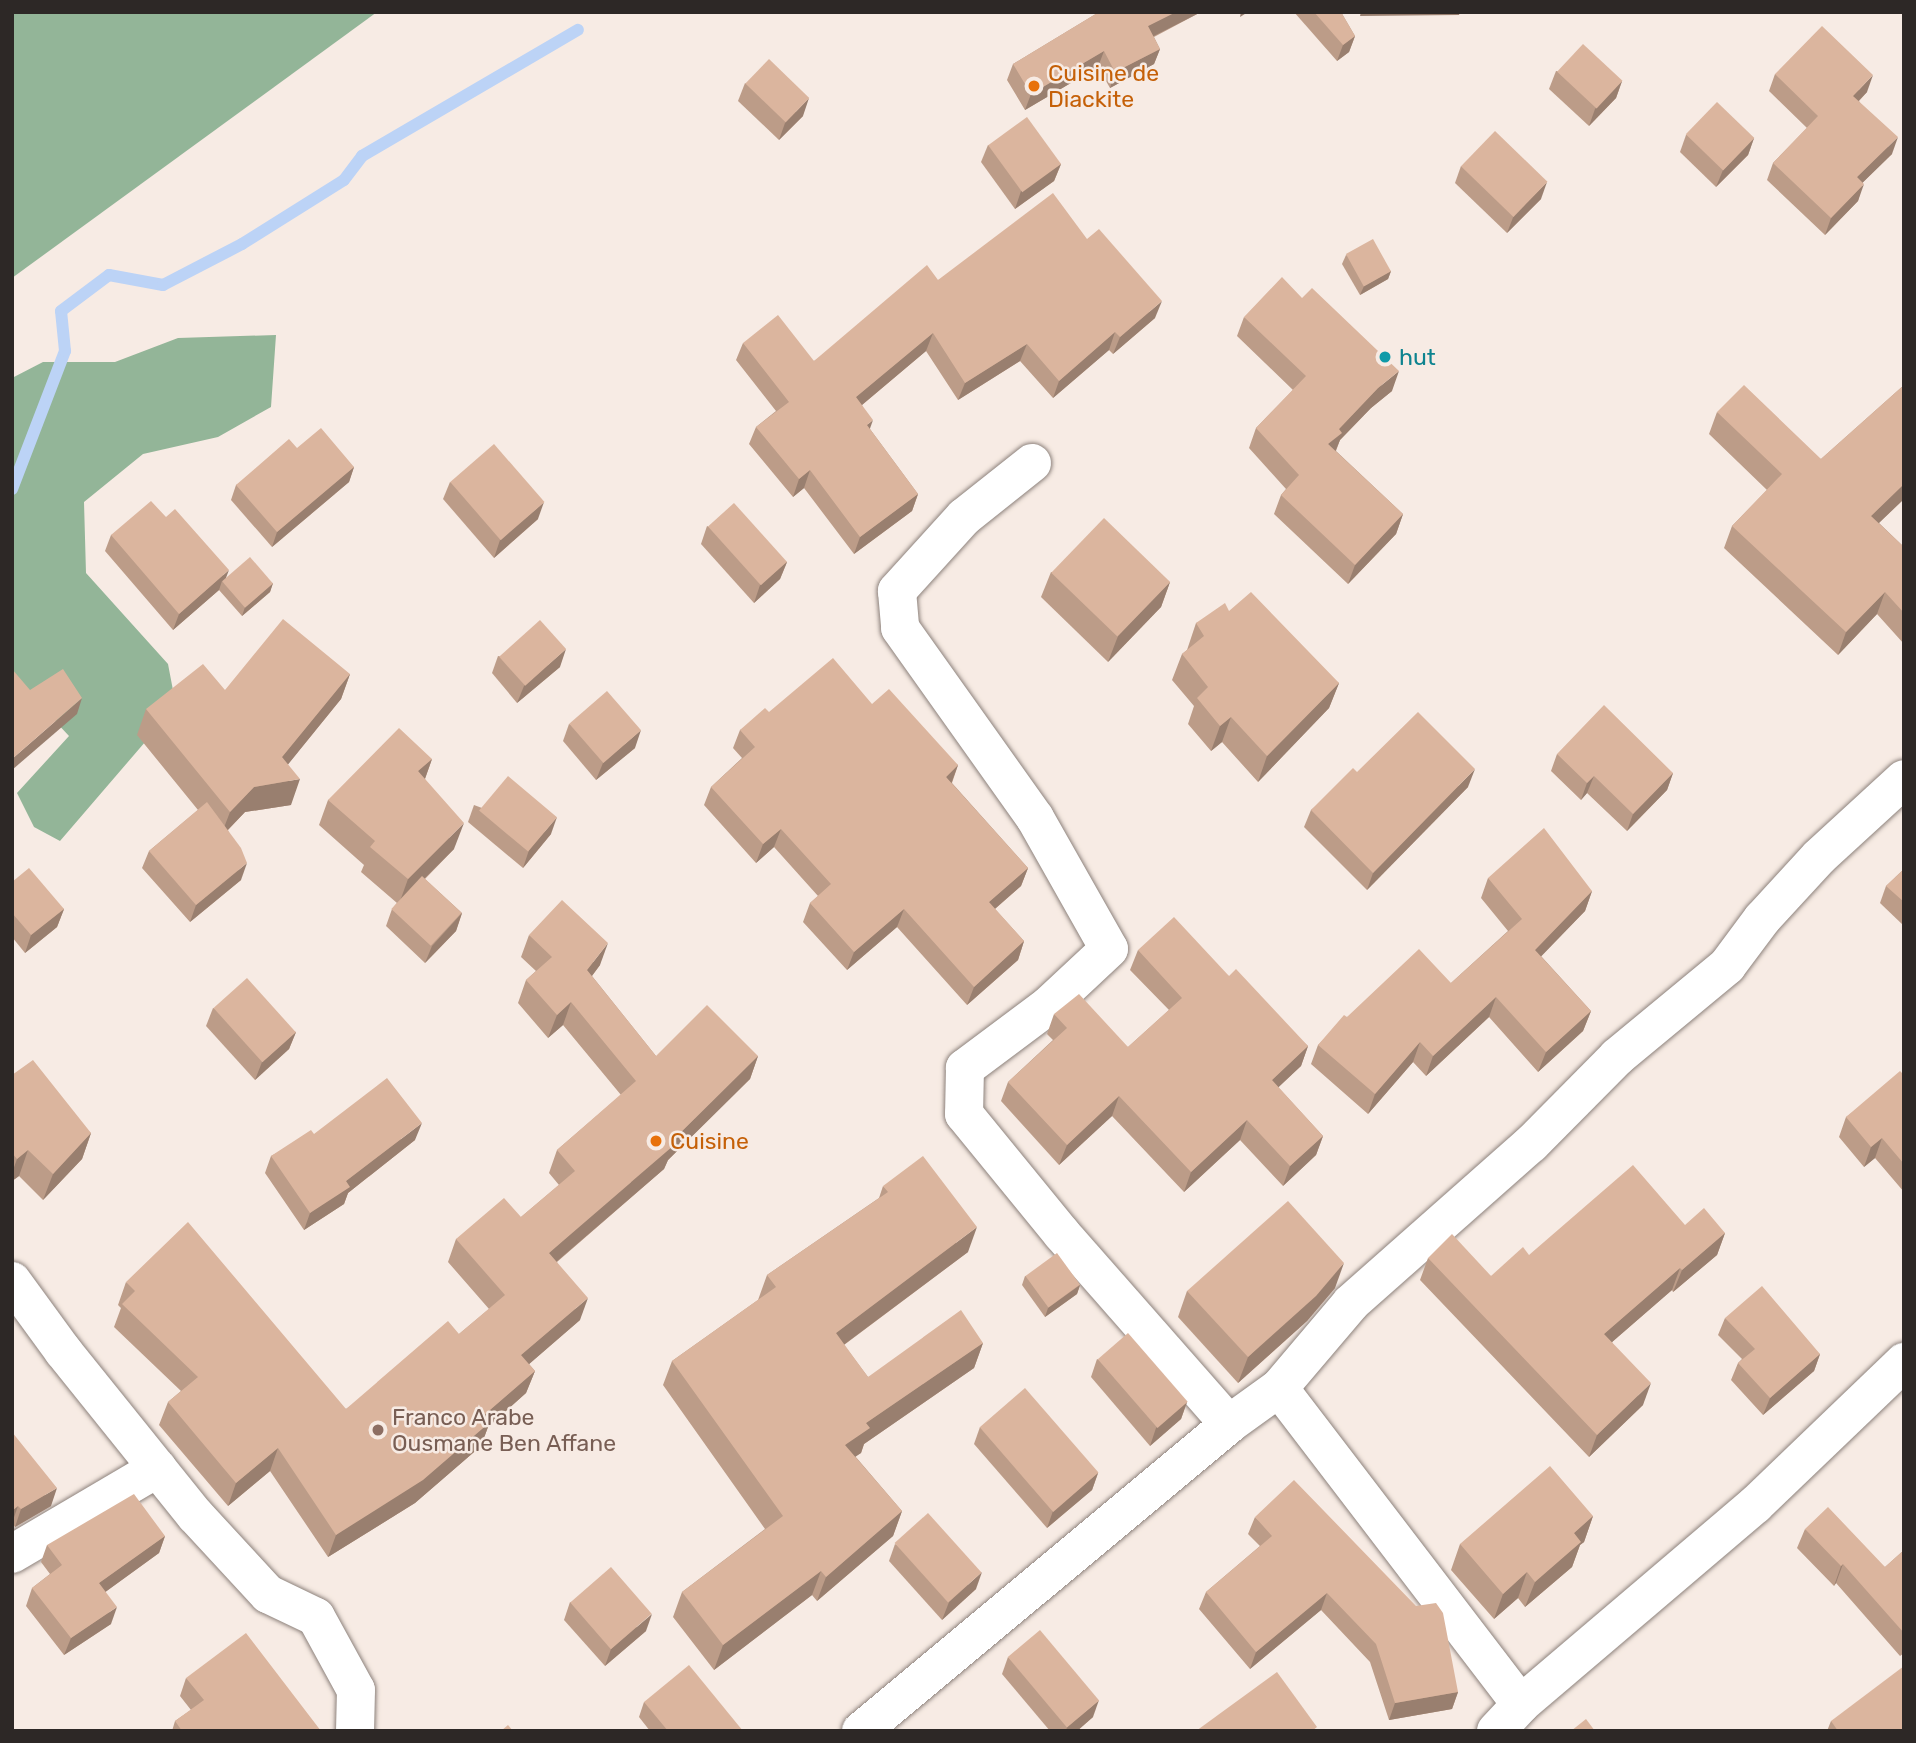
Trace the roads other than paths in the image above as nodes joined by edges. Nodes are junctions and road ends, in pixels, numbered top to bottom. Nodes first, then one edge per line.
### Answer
1 (1032, 463) dead end
2 (1904, 779) edge
3 (12, 1281) edge
4 (1904, 1362) edge
5 (1279, 1388) junction
6 (1229, 1424) junction
7 (158, 1468) junction
8 (12, 1554) edge
9 (1508, 1717) edge
10 (355, 1731) edge
11 (861, 1731) edge

1 - 6 street
2 - 5 street
3 - 7 street
4 - 9 street
5 - 6 street
5 - 9 street
6 - 11 street
7 - 8 street
7 - 10 street

